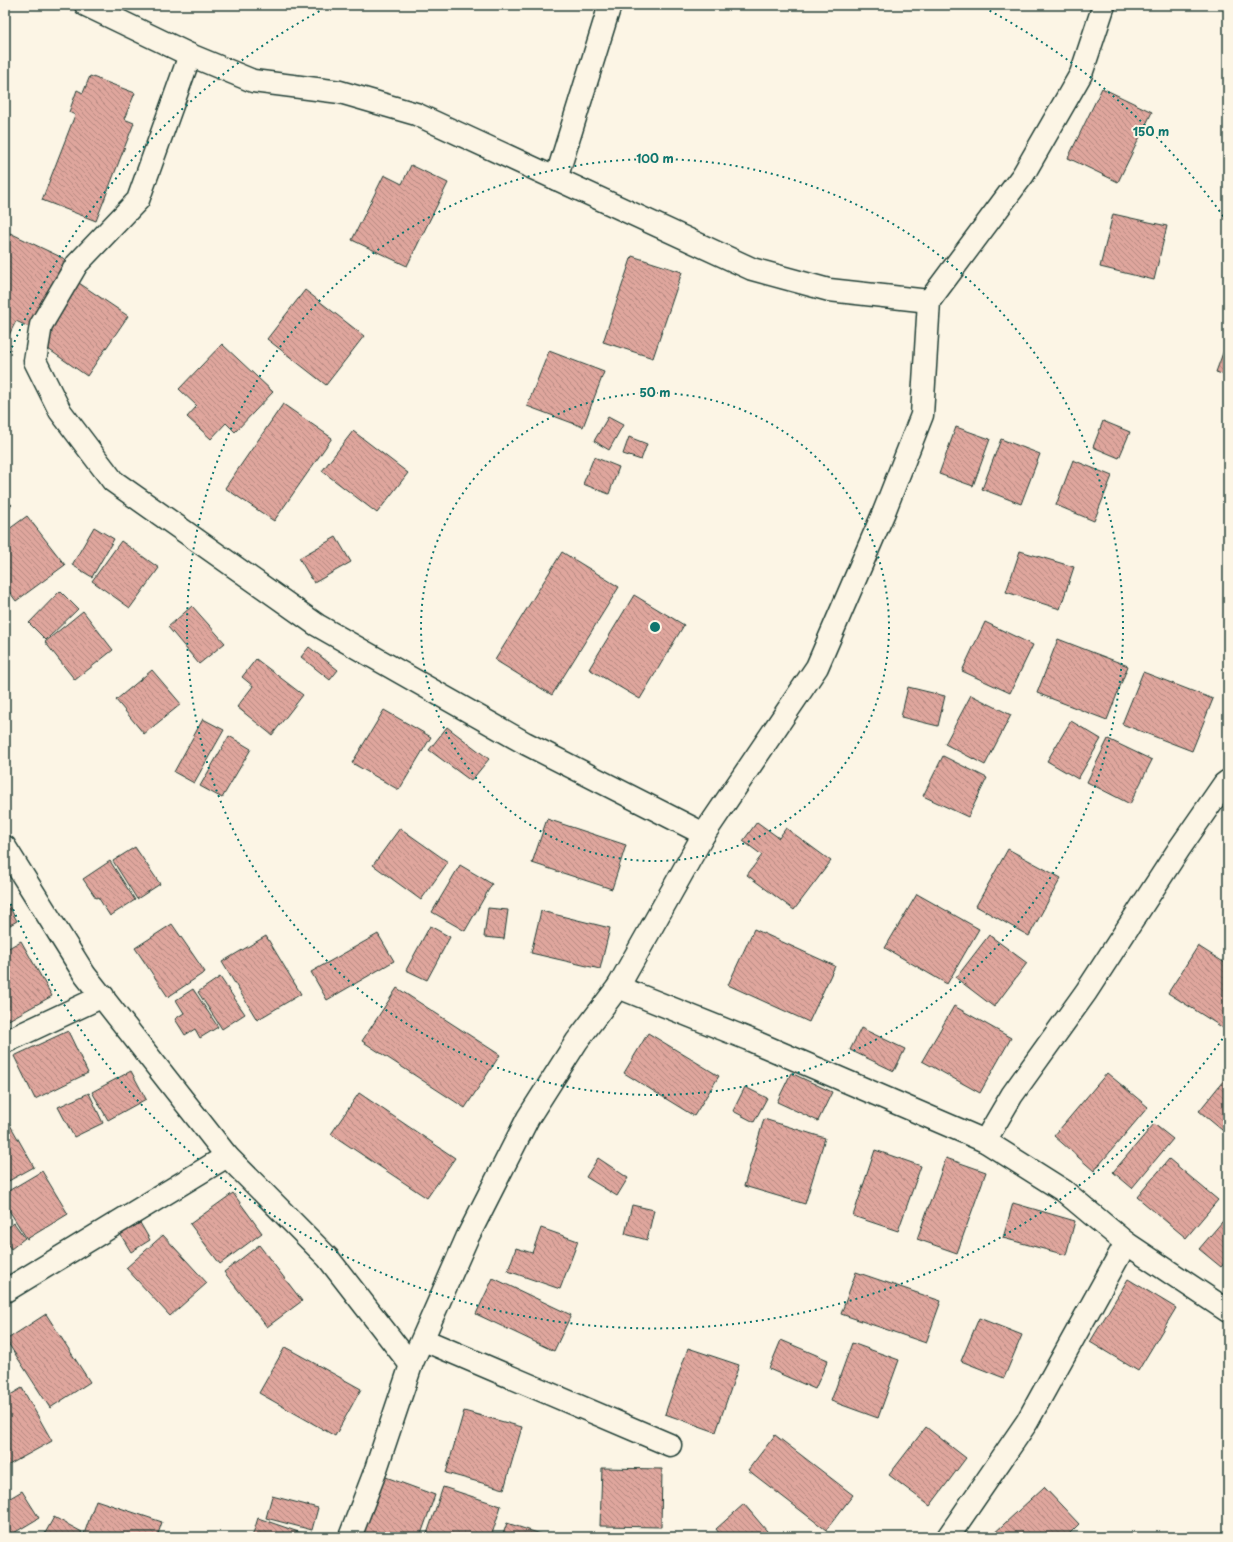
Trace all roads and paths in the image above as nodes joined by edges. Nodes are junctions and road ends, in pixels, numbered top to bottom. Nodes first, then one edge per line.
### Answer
1 (86, 5) edge
2 (610, 5) edge
3 (1104, 5) edge
4 (190, 55) junction
5 (556, 179) junction
6 (929, 301) junction
7 (1228, 781) edge
8 (704, 834) junction
9 (5, 846) edge
10 (618, 987) junction
11 (103, 996) junction
12 (5, 1042) edge
13 (985, 1141) junction
14 (227, 1156) junction
15 (1126, 1243) junction
16 (5, 1291) edge
17 (1228, 1310) edge
18 (424, 1340) junction
19 (412, 1365) junction
20 (670, 1445) dead end
21 (350, 1537) edge
22 (948, 1537) edge

1 - 4 street
2 - 5 street
3 - 6 street
4 - 5 street
4 - 8 street
5 - 6 street
6 - 8 street
7 - 13 street
8 - 10 street
9 - 11 street
10 - 13 street
10 - 18 street
11 - 12 street
11 - 14 street
13 - 15 street
14 - 16 street
14 - 19 street
15 - 17 street
15 - 22 street
18 - 19 street
18 - 20 street
19 - 21 street

